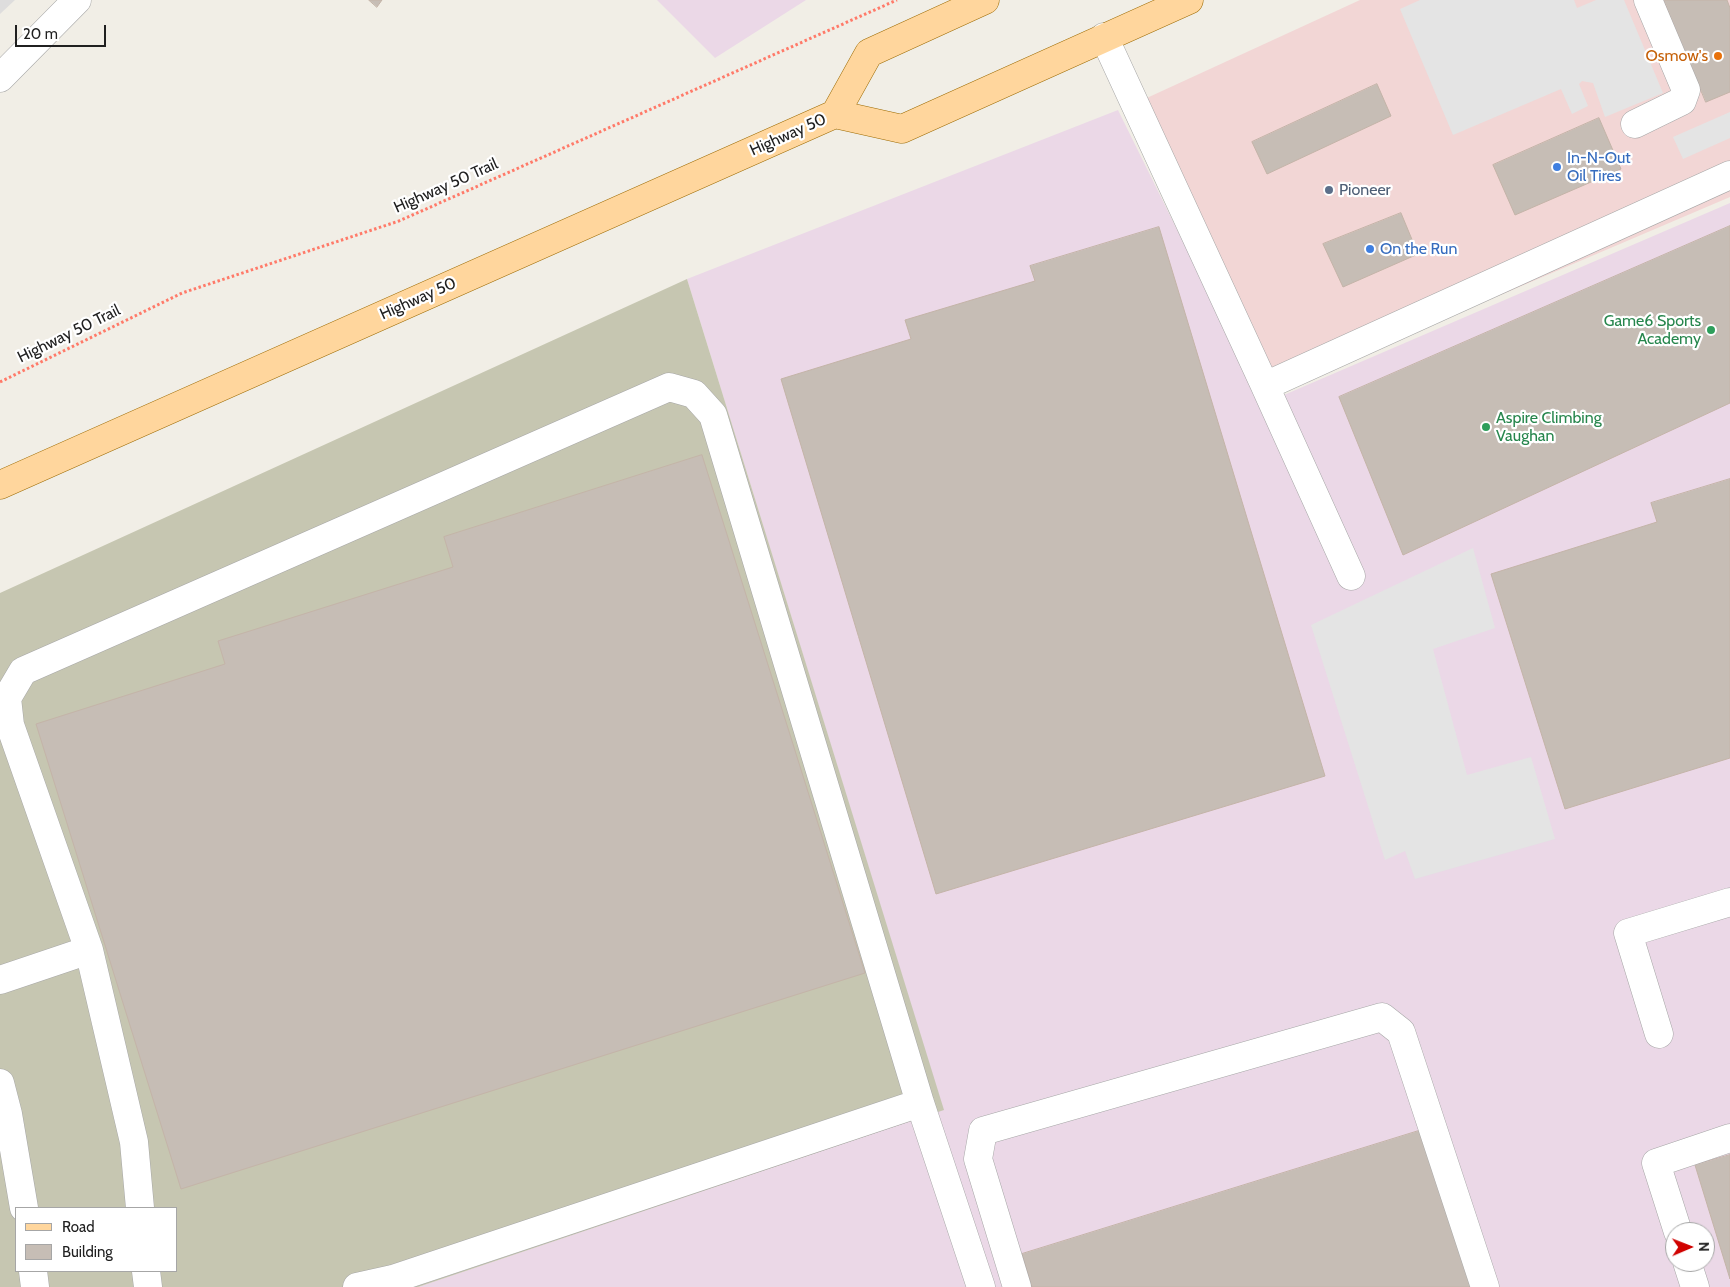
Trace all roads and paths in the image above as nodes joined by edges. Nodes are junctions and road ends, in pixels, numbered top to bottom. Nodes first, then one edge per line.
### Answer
1 (77, 0) edge
2 (897, 0) edge
3 (985, 0) edge
4 (1188, 0) edge
5 (1648, 0) edge
6 (1104, 38) junction
7 (0, 78) edge
8 (835, 114) junction
9 (1635, 124) dead end
10 (1730, 176) edge
11 (0, 382) edge
12 (1265, 386) junction
13 (0, 485) edge
14 (1351, 576) dead end
15 (1730, 902) edge
16 (89, 950) junction
17 (0, 980) edge
18 (1659, 1034) dead end
19 (0, 1083) edge
20 (920, 1103) junction
21 (1730, 1138) edge
22 (24, 1207) edge
23 (140, 1207) edge
24 (1675, 1222) edge
25 (33, 1272) edge
26 (146, 1272) edge
27 (1690, 1272) edge
28 (35, 1287) edge
29 (148, 1287) edge
30 (357, 1287) edge
31 (980, 1287) edge
32 (1017, 1287) edge
33 (1485, 1287) edge
34 (1695, 1287) edge

1 - 7 street
2 - 11 path, Highway 50 Trail
3 - 8 main road, Highway 50
4 - 6 main road, Highway 50
5 - 9 street
6 - 8 main road, Highway 50
6 - 12 street
8 - 13 main road, Highway 50
10 - 12 street
12 - 14 street
15 - 18 street
16 - 17 street
16 - 20 street
16 - 23 street
19 - 22 street
20 - 30 street
20 - 31 street
21 - 24 street
25 - 28 street
26 - 29 street
27 - 34 street
32 - 33 street

